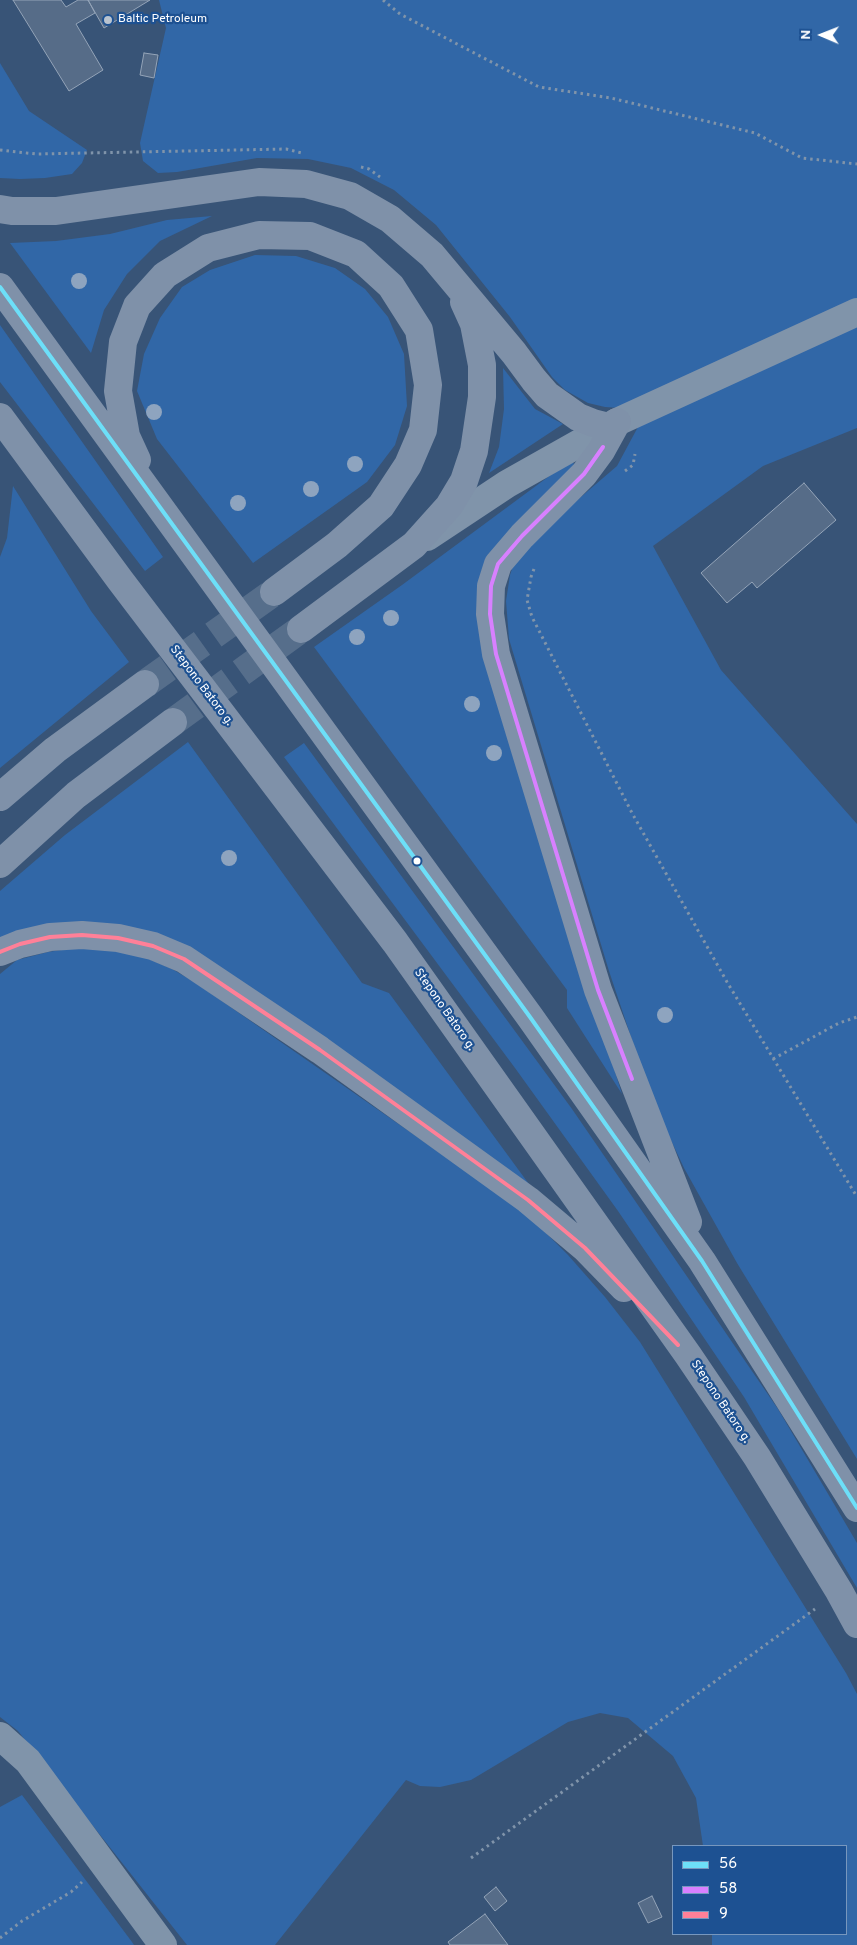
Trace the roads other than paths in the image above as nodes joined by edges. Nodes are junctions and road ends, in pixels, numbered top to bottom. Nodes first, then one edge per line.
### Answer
1 (0, 209) edge
2 (455, 281) junction
3 (0, 287) edge
4 (857, 312) edge
5 (0, 417) edge
6 (613, 424) junction
7 (158, 504) junction
8 (414, 545) junction
9 (274, 592) tunnel mouth
10 (301, 628) tunnel mouth
11 (145, 684) tunnel mouth
12 (174, 722) tunnel mouth
13 (0, 796) edge
14 (0, 864) edge
15 (0, 952) edge
16 (702, 1261) junction
17 (688, 1355) junction
18 (857, 1508) edge
19 (857, 1624) edge
20 (0, 1736) edge
21 (163, 1945) edge

1 - 2 main road
2 - 6 main road
2 - 8 main road
3 - 7 main road
4 - 6 street
5 - 17 main road, Stepono Batoro g.
6 - 8 street
6 - 16 main road
7 - 9 main road
7 - 16 main road
8 - 10 main road
11 - 13 main road
12 - 14 main road
15 - 17 main road
16 - 18 main road
17 - 19 main road, Stepono Batoro g.
20 - 21 street

